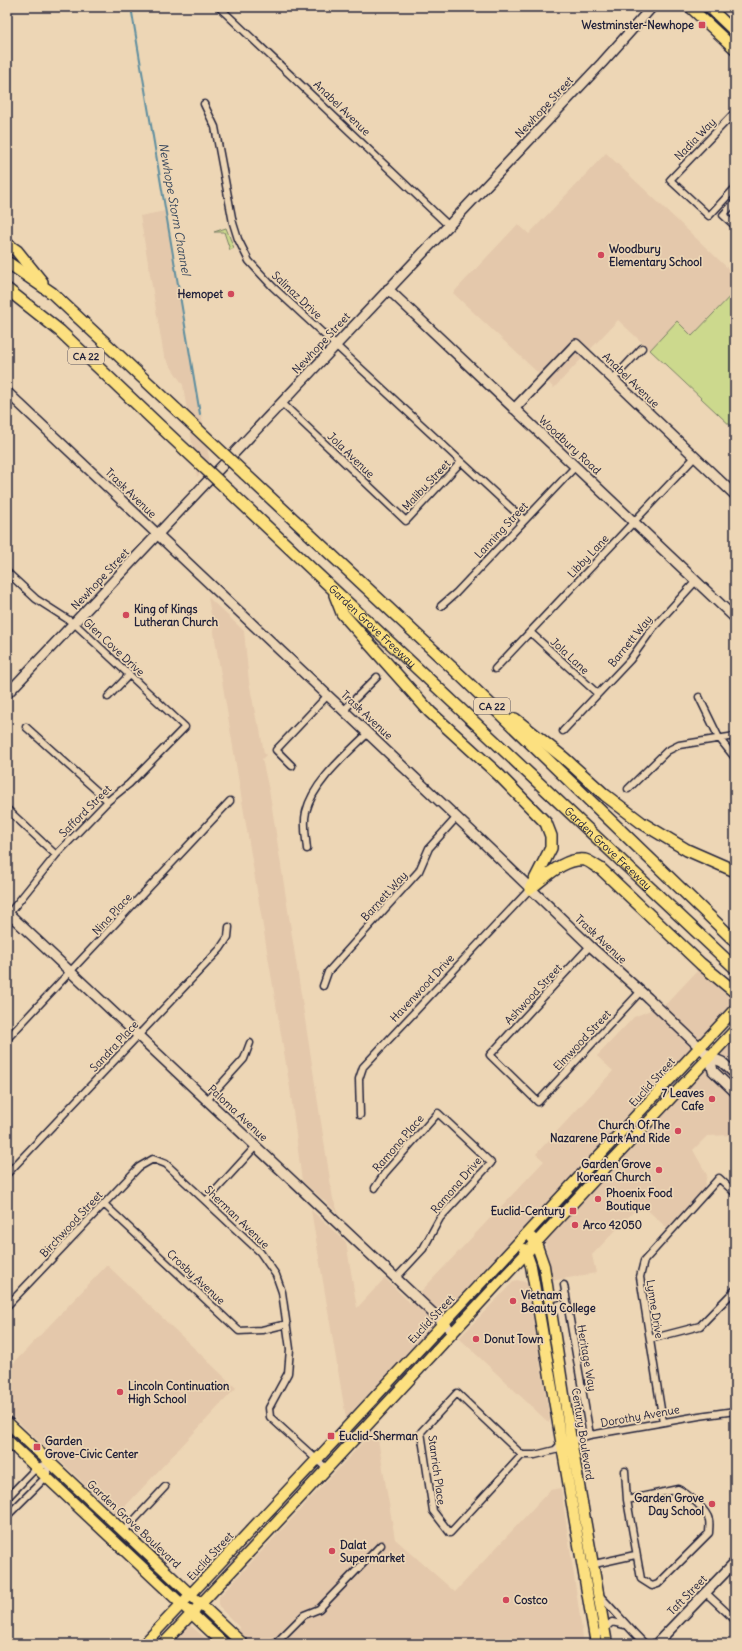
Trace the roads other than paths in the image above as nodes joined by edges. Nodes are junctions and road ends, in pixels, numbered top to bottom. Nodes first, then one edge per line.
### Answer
1 (219, 7) edge
2 (652, 7) edge
3 (690, 7) edge
4 (709, 7) edge
5 (735, 32) edge
6 (735, 49) edge
7 (204, 104) dead end
8 (735, 112) edge
9 (735, 188) edge
10 (735, 202) edge
11 (449, 226) junction
12 (735, 226) edge
13 (7, 244) edge
14 (7, 262) edge
15 (7, 289) edge
16 (388, 289) junction
17 (52, 293) junction
18 (336, 345) junction
19 (642, 348) dead end
20 (613, 379) junction
21 (7, 392) edge
22 (282, 403) junction
23 (514, 409) junction
24 (694, 457) junction
25 (461, 462) junction
26 (576, 467) junction
27 (735, 495) edge
28 (524, 520) junction
29 (406, 521) joint
30 (634, 521) junction
31 (158, 534) junction
32 (7, 573) edge
33 (696, 581) junction
34 (333, 590) junction
35 (441, 606) dead end
36 (735, 618) edge
37 (74, 624) junction
38 (530, 632) junction
39 (495, 669) dead end
40 (129, 675) junction
41 (377, 677) dead end
42 (462, 677) junction
43 (7, 694) edge
44 (598, 694) junction
45 (328, 695) junction
46 (699, 696) dead end
47 (108, 697) dead end
48 (344, 710) junction
49 (26, 727) dead end
50 (185, 727) joint
51 (563, 731) dead end
52 (368, 733) junction
53 (735, 736) edge
54 (719, 738) junction
55 (735, 758) edge
56 (292, 766) dead end
57 (628, 789) dead end
58 (108, 801) junction
59 (230, 801) dead end
60 (7, 809) edge
61 (457, 817) junction
62 (307, 849) dead end
63 (56, 855) junction
64 (735, 871) edge
65 (530, 889) junction
66 (8, 914) edge
67 (229, 928) dead end
68 (735, 941) edge
69 (590, 946) junction
70 (735, 968) edge
71 (71, 972) junction
72 (323, 986) dead end
73 (733, 990) edge
74 (641, 991) junction
75 (735, 1009) edge
76 (735, 1030) edge
77 (138, 1035) junction
78 (7, 1040) edge
79 (250, 1043) dead end
80 (699, 1047) junction
81 (710, 1057) junction
82 (735, 1074) edge
83 (735, 1092) edge
84 (207, 1100) junction
85 (538, 1102) joint
86 (438, 1113) joint
87 (360, 1115) dead end
88 (256, 1146) junction
89 (153, 1159) joint
90 (7, 1174) edge
91 (375, 1188) dead end
92 (735, 1193) edge
93 (206, 1201) junction
94 (104, 1204) junction
95 (527, 1232) junction
96 (519, 1241) junction
97 (536, 1243) junction
98 (527, 1252) junction
99 (396, 1278) junction
100 (564, 1285) dead end
101 (735, 1290) edge
102 (566, 1295) junction
103 (550, 1299) junction
104 (7, 1306) edge
105 (444, 1323) junction
106 (287, 1324) junction
107 (453, 1332) junction
108 (650, 1339) junction
109 (550, 1380) junction
110 (562, 1382) junction
111 (735, 1411) edge
112 (7, 1422) edge
113 (664, 1422) junction
114 (590, 1435) junction
115 (7, 1440) edge
116 (572, 1440) junction
117 (561, 1444) junction
118 (522, 1455) junction
119 (316, 1459) junction
120 (50, 1462) junction
121 (36, 1468) junction
122 (327, 1469) junction
123 (625, 1471) dead end
124 (46, 1477) junction
125 (165, 1487) dead end
126 (7, 1498) edge
127 (627, 1500) junction
128 (7, 1516) edge
129 (124, 1531) junction
130 (381, 1545) dead end
131 (635, 1555) junction
132 (735, 1562) edge
133 (588, 1566) junction
134 (706, 1592) junction
135 (191, 1594) junction
136 (598, 1595) junction
137 (182, 1603) junction
138 (200, 1604) junction
139 (192, 1613) junction
140 (735, 1620) edge
141 (625, 1625) junction
142 (604, 1629) junction
143 (595, 1640) edge
144 (144, 1644) edge
145 (162, 1644) edge
146 (224, 1644) edge
147 (243, 1644) edge
148 (275, 1644) edge
149 (607, 1644) edge
150 (645, 1644) edge
151 (656, 1644) edge

1 - 11 street, Anabel Avenue
2 - 11 street, Newhope Street
3 - 6 main road
4 - 5 main road
7 - 18 street, Salinaz Drive
8 - 9 street, Nadia Way
10 - 12 street
11 - 16 street, Newhope Street
13 - 17 highway
14 - 17 highway, Garden Grove Freeway / CA 22
15 - 34 highway, Garden Grove Freeway / CA 22, bridge
16 - 18 street, Newhope Street
16 - 23 street, Woodbury Road
17 - 42 highway, Garden Grove Freeway / CA 22, bridge
18 - 22 street, Newhope Street
18 - 25 street, Salinaz Drive
19 - 20 street
20 - 23 street, Anabel Avenue
20 - 24 street, Anabel Avenue
21 - 31 street, Trask Avenue
22 - 29 street, Jola Avenue
22 - 31 street, Newhope Street
23 - 26 street, Woodbury Road
24 - 27 street, Anabel Avenue
24 - 30 street, Libby Lane
25 - 28 street, Salinaz Drive
25 - 29 street, Malibu Street
26 - 28 street, Lanning Street
26 - 30 street, Woodbury Road
28 - 35 street, Lanning Street
30 - 33 street, Woodbury Road
30 - 38 street, Libby Lane
31 - 37 street, Newhope Street
31 - 45 street, Trask Avenue
32 - 37 street, Glen Cove Drive
33 - 36 street, Woodbury Road
33 - 44 street, Barnett Way
34 - 65 highway
34 - 70 highway, Garden Grove Freeway / CA 22
37 - 40 street, Glen Cove Drive
37 - 43 street, Newhope Street
38 - 39 street, Libby Lane
38 - 44 street, Jola Lane
40 - 47 street
40 - 50 street, Glen Cove Drive
41 - 48 street
42 - 64 highway
42 - 68 highway, Garden Grove Freeway / CA 22
44 - 51 street, Barnett Way
45 - 48 street, Trask Avenue
45 - 56 street
46 - 54 street
48 - 52 street, Trask Avenue
49 - 58 street
50 - 58 street, Safford Street
52 - 61 street, Trask Avenue
52 - 62 street
53 - 54 street
54 - 55 street
54 - 57 street
58 - 63 street, Safford Street
59 - 71 street, Nina Place
60 - 63 street
61 - 65 street, Trask Avenue
61 - 72 street, Barnett Way
63 - 66 street, Safford Street
65 - 69 street, Trask Avenue
65 - 73 highway
65 - 87 street, Havenwood Drive
66 - 71 street, Paloma Avenue
67 - 77 street, Sandra Place
69 - 74 street, Trask Avenue
69 - 85 street, Ashwood Street
71 - 77 street, Paloma Avenue
71 - 78 street, Nina Place
74 - 80 street, Trask Avenue
74 - 85 street, Elmwood Street
75 - 80 main road, Euclid Street
76 - 81 main road
77 - 84 street, Paloma Avenue
77 - 90 street, Sandra Place
79 - 84 street
80 - 81 street, Trask Avenue
80 - 95 main road, Euclid Street
81 - 82 street, Trask Avenue
81 - 83 street, Trask Avenue
81 - 97 main road
84 - 88 street, Paloma Avenue
86 - 91 street, Ramona Place
86 - 99 street, Ramona Drive
88 - 93 street
88 - 99 street, Paloma Avenue
89 - 93 street, Sherman Avenue
89 - 94 street, Birchwood Street
92 - 108 street, Lynne Drive
93 - 106 street, Sherman Avenue
94 - 104 street, Birchwood Street
94 - 106 street, Crosby Avenue
95 - 96 main road, Euclid Street
95 - 97 main road, Century Boulevard
96 - 98 main road, Century Boulevard
96 - 105 main road, Euclid Street
97 - 98 main road
97 - 103 main road, Century Boulevard
98 - 107 main road
98 - 109 main road, Century Boulevard
99 - 105 street, Paloma Avenue
100 - 102 street, Heritage Way
101 - 108 street
102 - 103 street
102 - 114 street, Heritage Way
103 - 110 main road, Century Boulevard
105 - 107 street, Paloma Avenue
105 - 119 main road, Euclid Street
106 - 119 street, Sherman Avenue
107 - 122 main road
108 - 113 street, Lynne Drive
109 - 110 main road
109 - 117 main road, Century Boulevard
110 - 116 main road, Century Boulevard
111 - 113 street, Dorothy Avenue
112 - 120 main road, Garden Grove Boulevard
113 - 114 street, Dorothy Avenue
114 - 116 street, Dorothy Avenue
115 - 121 main road
116 - 117 street, Dorothy Avenue
116 - 133 main road, Century Boulevard
117 - 118 street, Dorothy Avenue
117 - 133 main road, Century Boulevard
118 - 118 street, Stanrich Place
119 - 122 street, Sherman Avenue
119 - 135 main road, Euclid Street
120 - 121 street
120 - 124 street
120 - 129 main road, Garden Grove Boulevard
121 - 124 main road
121 - 126 street
122 - 138 main road
123 - 127 street
124 - 128 street
124 - 137 main road
125 - 129 street
127 - 131 street
127 - 131 street
129 - 135 main road, Garden Grove Boulevard
130 - 148 street
131 - 133 street
132 - 134 street, Taft Street
133 - 136 main road, Century Boulevard
133 - 143 main road, Century Boulevard
134 - 140 street
134 - 151 street, Taft Street
135 - 137 main road, Euclid Street
135 - 138 main road, Garden Grove Boulevard
136 - 141 street
136 - 142 main road, Century Boulevard
137 - 139 main road
137 - 144 main road, Euclid Street
138 - 139 main road
138 - 147 main road, Garden Grove Boulevard
139 - 145 main road
139 - 146 main road
141 - 142 street
141 - 150 street
142 - 143 street
142 - 149 main road, Century Boulevard

